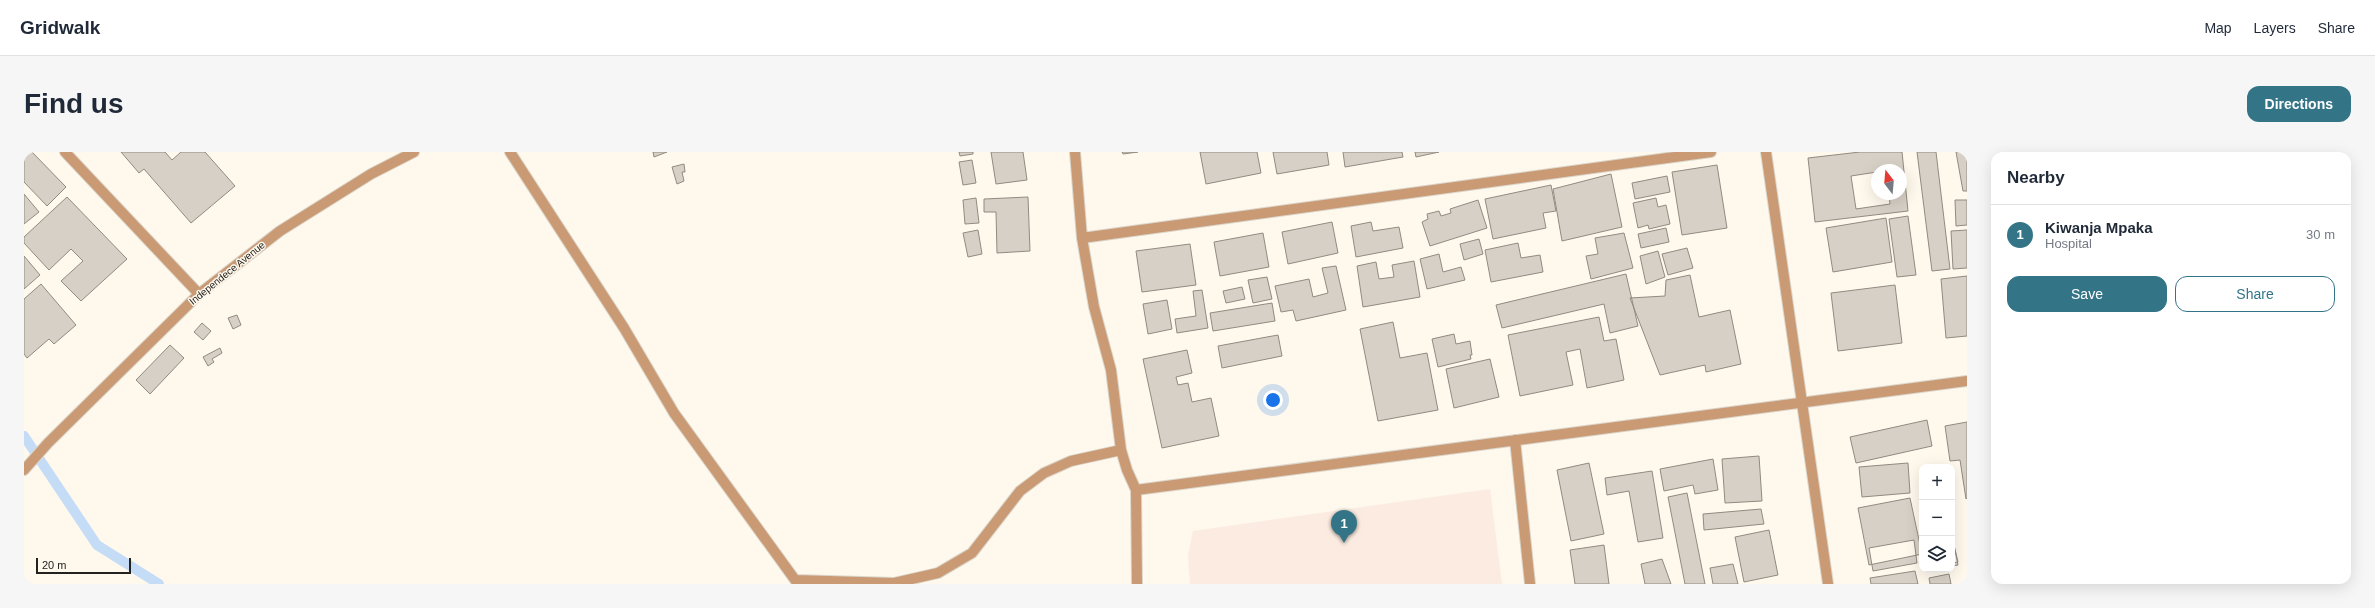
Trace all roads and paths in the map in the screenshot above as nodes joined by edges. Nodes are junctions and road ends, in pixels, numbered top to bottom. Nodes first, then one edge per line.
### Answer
1 (65, 152) edge
2 (414, 152) edge
3 (510, 152) edge
4 (1075, 152) edge
5 (1711, 152) edge
6 (1766, 152) edge
7 (1082, 238) junction
8 (199, 294) junction
9 (1967, 381) edge
10 (1802, 403) junction
11 (1515, 440) junction
12 (1121, 450) junction
13 (24, 470) edge
14 (1136, 490) junction
15 (797, 582) edge
16 (1137, 584) edge
17 (1530, 584) edge
18 (1828, 584) edge

1 - 8 street
2 - 8 street, Independece Avenue
3 - 15 street
4 - 7 street
5 - 7 street
6 - 10 street
7 - 12 street
8 - 13 street, Independece Avenue
9 - 10 street
10 - 11 street
10 - 18 street
11 - 14 street
11 - 17 street
12 - 14 street
12 - 15 street
14 - 16 street

